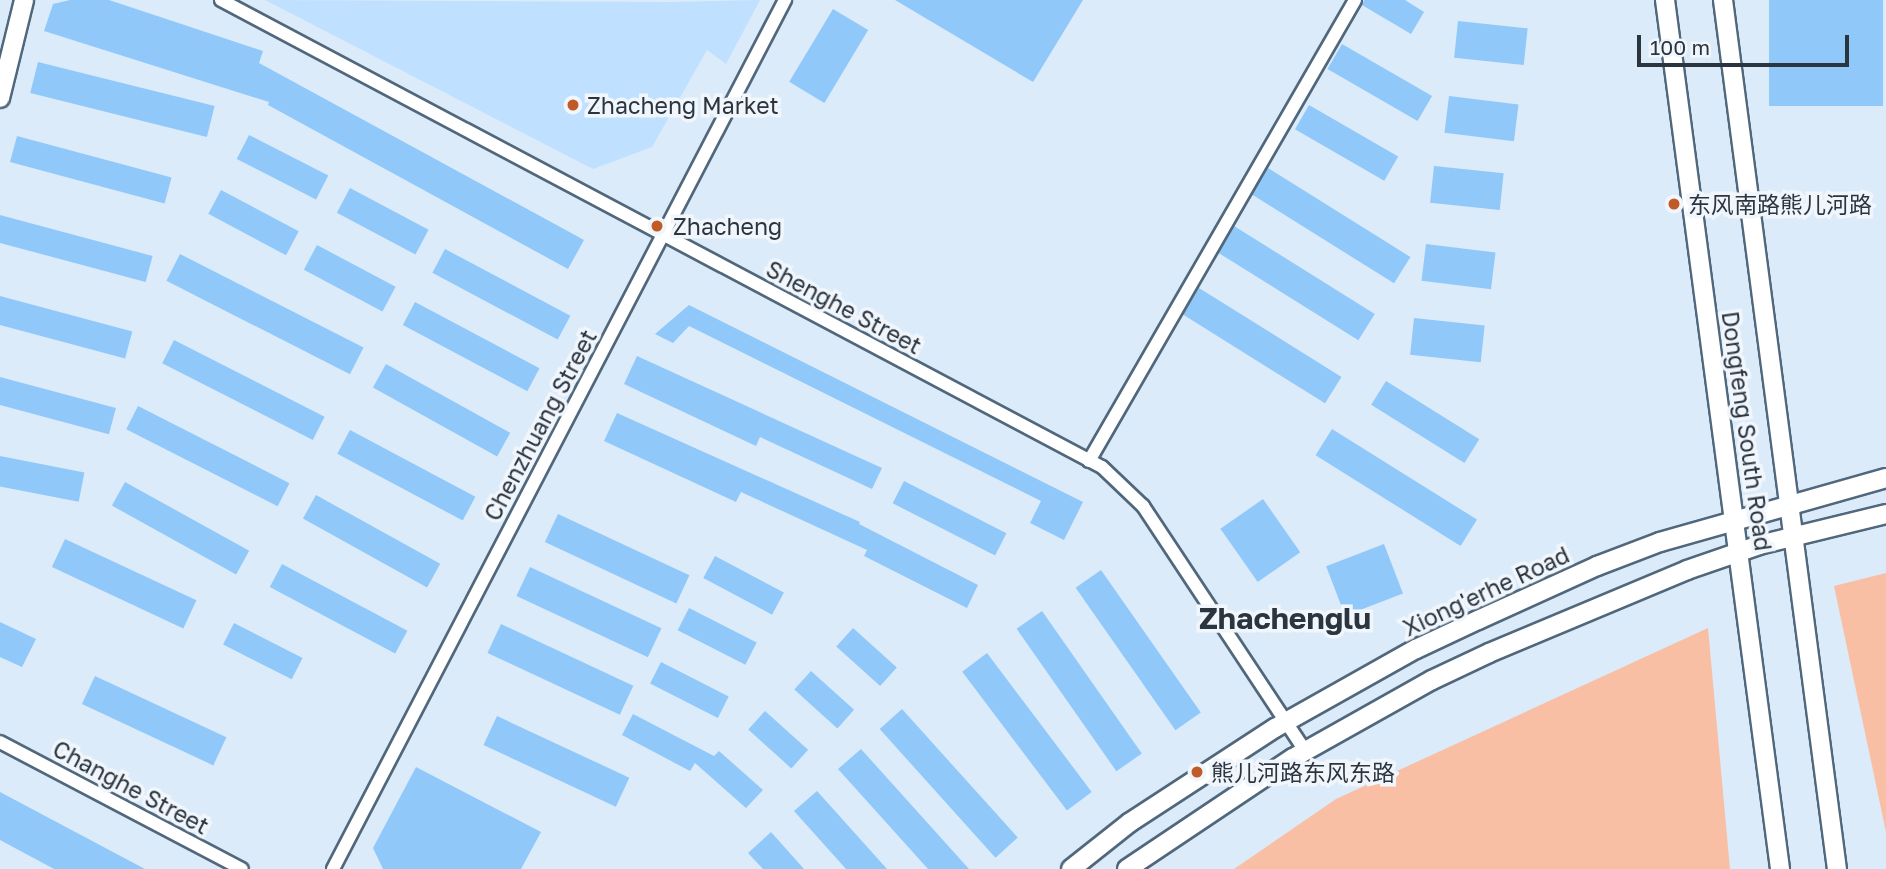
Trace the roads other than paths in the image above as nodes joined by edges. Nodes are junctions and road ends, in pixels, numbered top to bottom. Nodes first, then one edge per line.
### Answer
1 (24, 0) edge
2 (221, 0) edge
3 (785, 0) edge
4 (1355, 0) edge
5 (1665, 0) edge
6 (1723, 0) edge
7 (0, 98) edge
8 (663, 234) junction
9 (1089, 461) junction
10 (1886, 478) edge
11 (1790, 503) junction
12 (1886, 514) edge
13 (1734, 519) junction
14 (1794, 536) junction
15 (1738, 552) junction
16 (1286, 722) junction
17 (0, 742) edge
18 (1305, 751) junction
19 (242, 869) edge
20 (333, 869) edge
21 (1071, 869) edge
22 (1127, 869) edge
23 (1780, 869) edge
24 (1837, 869) edge

1 - 7 street
2 - 8 street, Shenghe Street
3 - 8 street, Chenzhuang Street
4 - 9 street
5 - 13 street, Dongfeng South Road
6 - 11 street, Dongfeng South Road
8 - 9 street, Shenghe Street
8 - 20 street, Chenzhuang Street
9 - 16 street, Shenghe Street
10 - 11 street, Xiong'erhe Road
11 - 13 street, Xiong'erhe Road
11 - 14 street, Dongfeng South Road
12 - 14 street
13 - 15 street, Dongfeng South Road
13 - 16 street, Xiong'erhe Road
14 - 15 street
14 - 24 street, Dongfeng South Road
15 - 18 street
15 - 23 street, Dongfeng South Road
16 - 18 street, Shenghe Street
16 - 21 street, Xiong'erhe Road
17 - 19 street, Changhe Street
18 - 22 street

